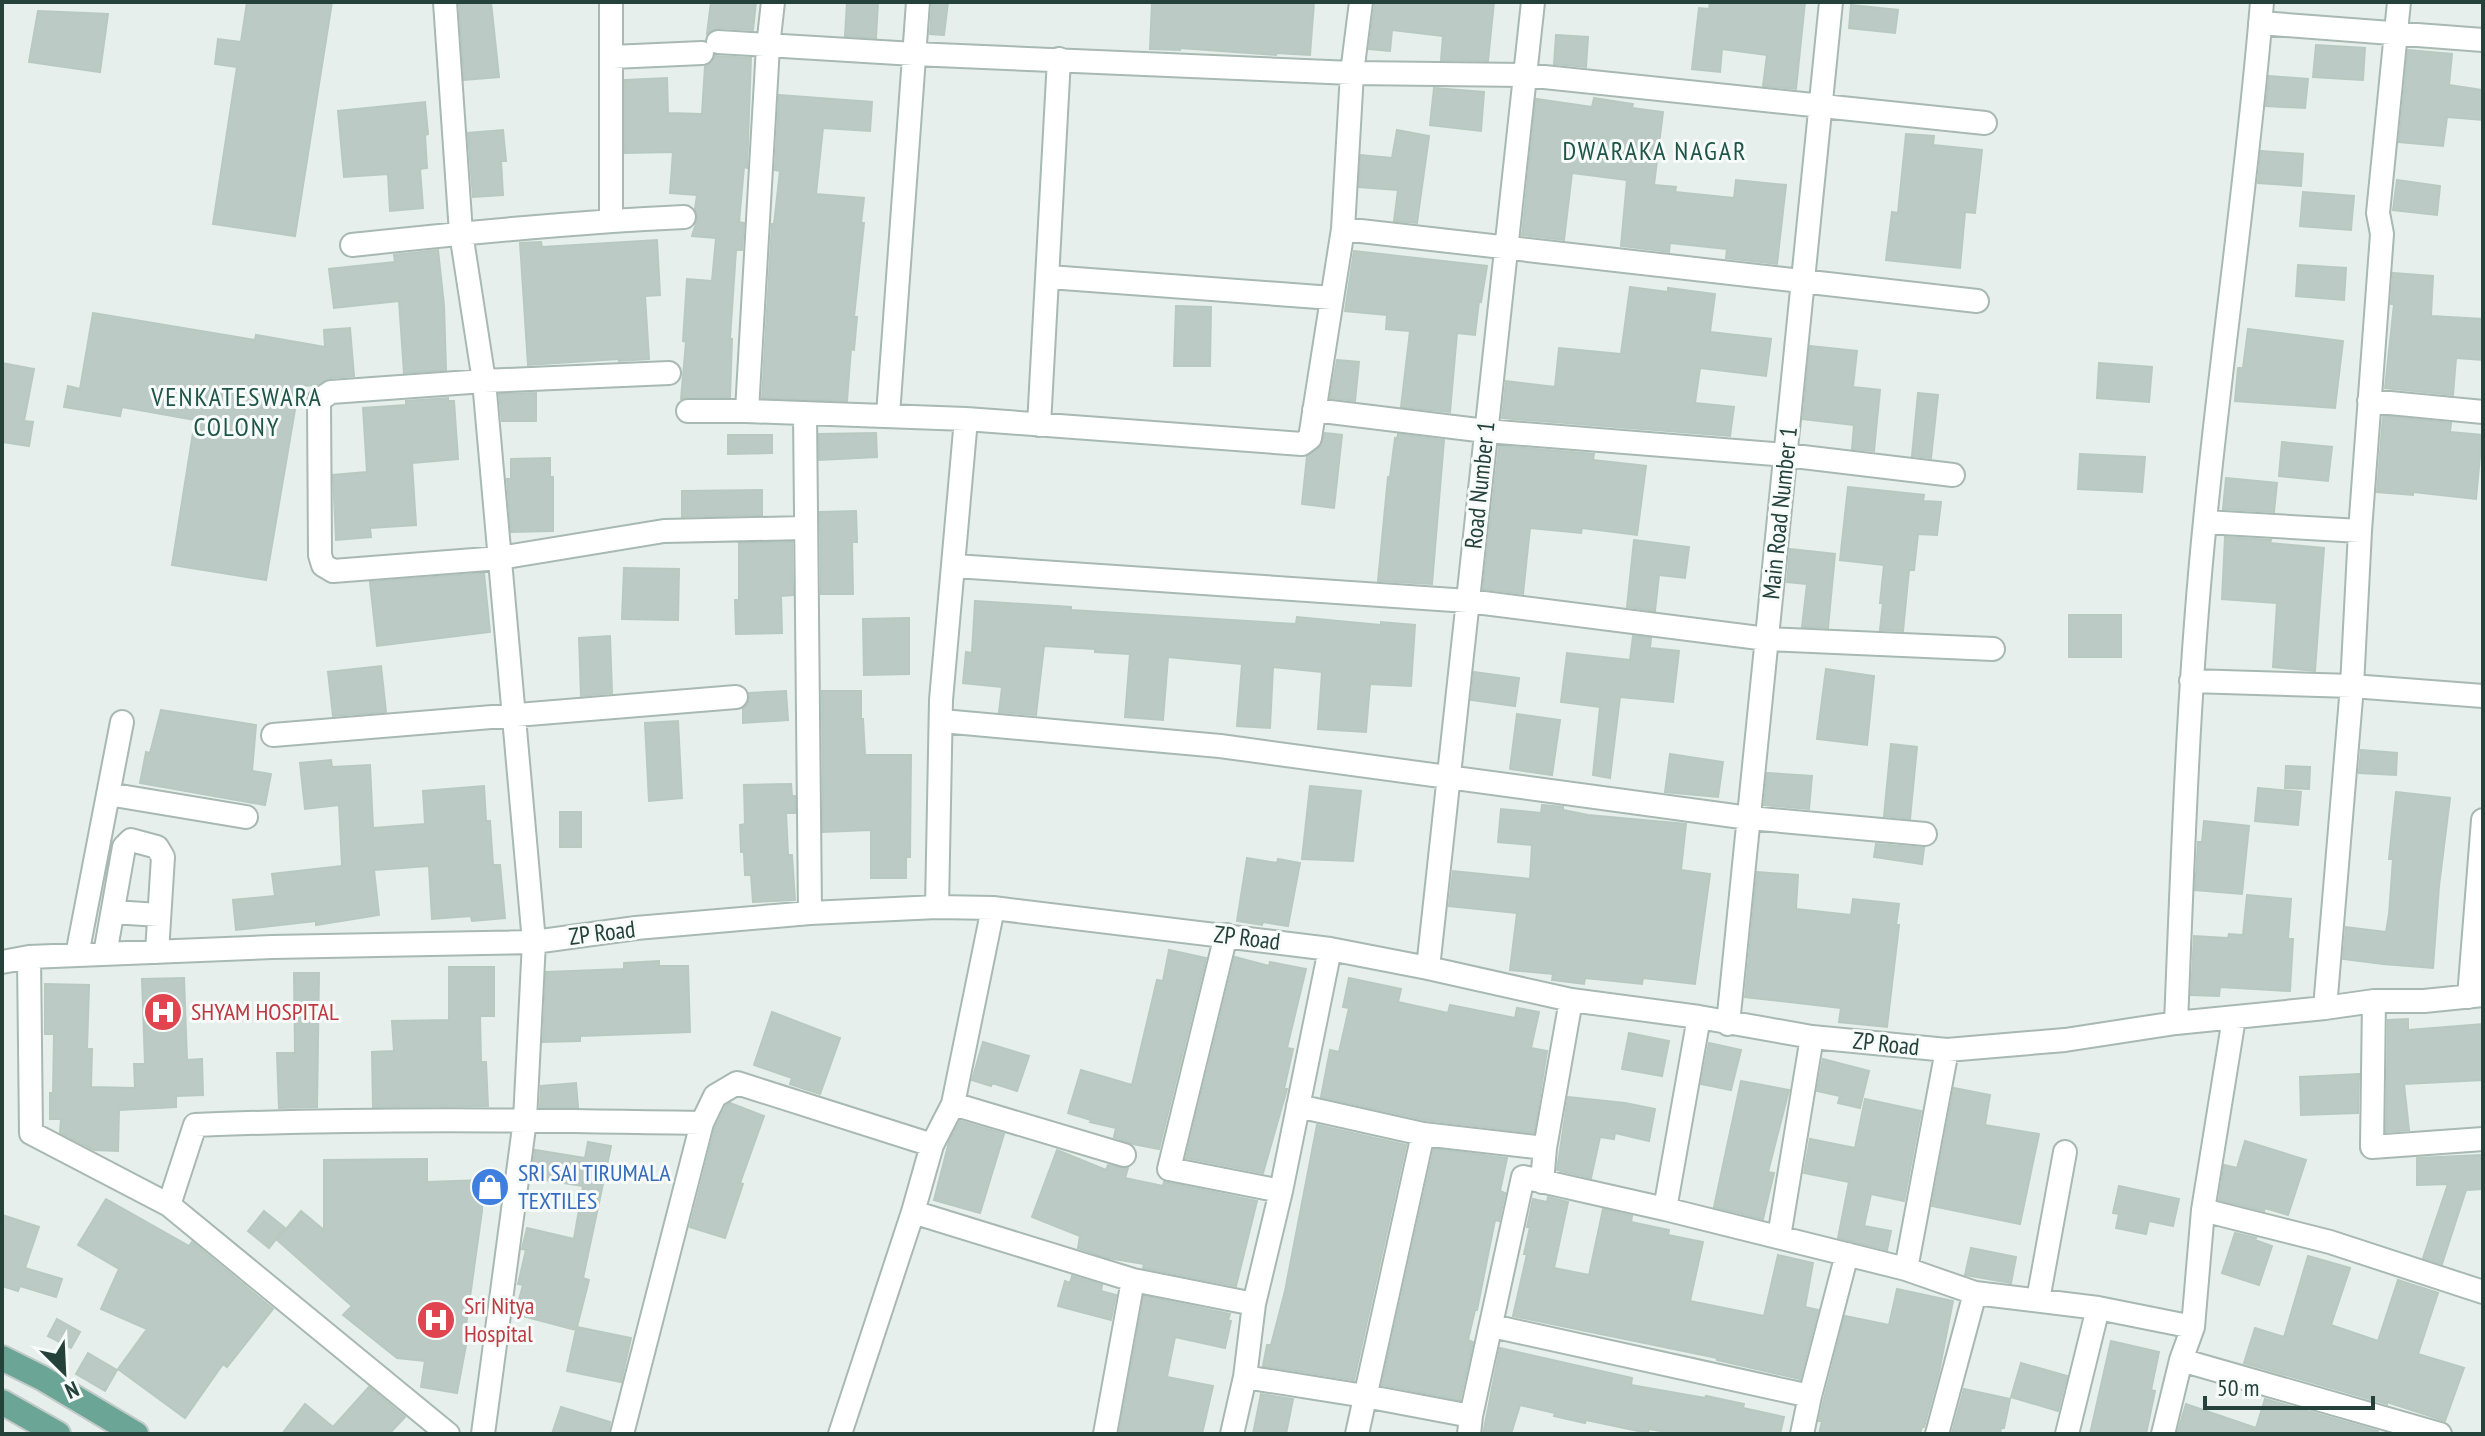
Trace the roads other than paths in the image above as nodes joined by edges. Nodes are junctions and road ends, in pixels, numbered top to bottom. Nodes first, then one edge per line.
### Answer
1 (445, 2) edge
2 (611, 2) edge
3 (773, 2) edge
4 (918, 2) edge
5 (1361, 2) edge
6 (1533, 2) edge
7 (1831, 2) edge
8 (2399, 2) edge
9 (2261, 13) edge
10 (2396, 34) junction
11 (2483, 40) edge
12 (768, 46) junction
13 (914, 54) junction
14 (612, 57) junction
15 (1059, 59) junction
16 (1352, 73) junction
17 (1525, 75) junction
18 (1821, 108) junction
19 (1985, 123) dead end
20 (684, 217) dead end
21 (611, 221) junction
22 (1343, 229) junction
23 (461, 233) junction
24 (352, 245) dead end
25 (1506, 248) junction
26 (1049, 277) junction
27 (1803, 282) junction
28 (1332, 298) junction
29 (1977, 301) dead end
30 (669, 373) dead end
31 (484, 381) junction
32 (2369, 401) junction
33 (1314, 410) junction
34 (688, 411) dead end
35 (747, 411) junction
36 (2483, 412) edge
37 (805, 413) junction
38 (888, 415) junction
39 (966, 419) junction
40 (1039, 425) junction
41 (1486, 431) junction
42 (1786, 455) junction
43 (1953, 475) dead end
44 (2205, 522) junction
45 (805, 528) junction
46 (2360, 531) junction
47 (500, 558) junction
48 (955, 566) junction
49 (1468, 601) junction
50 (1767, 639) junction
51 (1993, 649) dead end
52 (2191, 681) junction
53 (2352, 686) junction
54 (2483, 696) edge
55 (736, 697) dead end
56 (515, 715) junction
57 (942, 721) junction
58 (122, 722) dead end
59 (273, 735) dead end
60 (1449, 778) junction
61 (108, 794) junction
62 (246, 817) dead end
63 (1749, 818) junction
64 (2483, 820) edge
65 (1925, 834) dead end
66 (937, 907) junction
67 (993, 908) junction
68 (113, 912) junction
69 (810, 913) junction
70 (159, 915) junction
71 (1226, 935) junction
72 (534, 942) junction
73 (1330, 949) junction
74 (157, 952) junction
75 (105, 954) junction
76 (77, 955) junction
77 (29, 957) junction
78 (2, 962) edge
79 (1428, 968) junction
80 (2476, 996) edge
81 (1571, 1000) junction
82 (2374, 1001) junction
83 (2325, 1008) junction
84 (1699, 1017) junction
85 (2234, 1018) junction
86 (2176, 1023) junction
87 (1728, 1024) junction
88 (1812, 1037) junction
89 (1947, 1050) junction
90 (953, 1104) junction
91 (1298, 1106) junction
92 (525, 1120) junction
93 (702, 1123) junction
94 (1423, 1134) junction
95 (2483, 1139) edge
96 (932, 1145) junction
97 (1545, 1148) junction
98 (2065, 1152) dead end
99 (1124, 1155) dead end
100 (1542, 1182) junction
101 (1281, 1191) junction
102 (169, 1205) junction
103 (1665, 1209) junction
104 (2203, 1210) junction
105 (913, 1212) junction
106 (1779, 1237) junction
107 (1847, 1254) junction
108 (1906, 1269) junction
109 (1133, 1280) junction
110 (2483, 1292) edge
111 (1975, 1293) junction
112 (2038, 1300) junction
113 (1254, 1304) junction
114 (2098, 1308) junction
115 (1492, 1326) junction
116 (2193, 1327) junction
117 (2, 1358) edge
118 (2181, 1360) junction
119 (1245, 1377) junction
120 (1365, 1396) junction
121 (1810, 1396) junction
122 (2, 1402) edge
123 (1470, 1425) edge
124 (58, 1434) edge
125 (136, 1434) edge
126 (448, 1434) edge
127 (483, 1434) edge
128 (622, 1434) edge
129 (840, 1434) edge
130 (1105, 1434) edge
131 (1232, 1434) edge
132 (1357, 1434) edge
133 (1802, 1434) edge
134 (1937, 1434) edge
135 (2067, 1434) edge
136 (2163, 1434) edge
137 (2440, 1434) edge

1 - 23 street
2 - 14 street
3 - 12 street
4 - 13 street
5 - 16 street
6 - 17 street, Road Number 1
7 - 18 street, Main Road Number 1
8 - 10 street
9 - 10 street
9 - 44 street
10 - 11 street
10 - 32 street
12 - 13 street
12 - 14 street
12 - 35 street
13 - 15 street
13 - 38 street
14 - 21 street
15 - 16 street
15 - 26 street
16 - 17 street
16 - 22 street
17 - 18 street
17 - 25 street, Road Number 1
18 - 19 street
18 - 27 street, Main Road Number 1
20 - 21 street
21 - 23 street
22 - 25 street
22 - 28 street
23 - 24 street
23 - 31 street
25 - 27 street
25 - 41 street, Road Number 1
26 - 28 street
26 - 40 street
27 - 29 street
27 - 42 street, Main Road Number 1
28 - 33 street
30 - 31 street
31 - 47 street
31 - 47 street
32 - 36 street
32 - 46 street
33 - 40 street
33 - 41 street
34 - 35 street
35 - 37 street
37 - 38 street
37 - 45 street
38 - 39 street
39 - 40 street
39 - 48 street
41 - 42 street
41 - 49 street, Road Number 1
42 - 43 street
42 - 50 street, Main Road Number 1
44 - 46 street
44 - 52 street
45 - 47 street
45 - 69 street
46 - 53 street
47 - 56 street
48 - 49 street
48 - 57 street
49 - 50 street
49 - 60 street, Road Number 1
50 - 51 street
50 - 63 street, Main Road Number 1
52 - 53 street
52 - 86 street
53 - 54 street
53 - 83 street
55 - 56 street
56 - 59 street
56 - 72 street
57 - 60 street
57 - 66 street
58 - 61 street
60 - 63 street
60 - 79 street, Road Number 1
61 - 62 street
61 - 76 street
63 - 65 street
63 - 87 street, Main Road Number 1
64 - 80 street
66 - 67 street, ZP Road
66 - 69 street, ZP Road
67 - 71 street, ZP Road
67 - 90 street
68 - 70 street
68 - 70 street
68 - 75 street
69 - 72 street, ZP Road
70 - 74 street
71 - 73 street, ZP Road
71 - 101 street
72 - 74 street, ZP Road
72 - 92 street
73 - 79 street, ZP Road
73 - 91 street
74 - 75 street, ZP Road
75 - 76 street, ZP Road
76 - 77 street, ZP Road
77 - 78 street, ZP Road
77 - 102 street
79 - 81 street, ZP Road
80 - 82 street, ZP Road
81 - 84 street, ZP Road
81 - 97 street
82 - 83 street, ZP Road
82 - 95 street
83 - 85 street, ZP Road
84 - 87 street, ZP Road
84 - 103 street
85 - 86 street, ZP Road
85 - 104 street
86 - 89 street, ZP Road
87 - 88 street, ZP Road
88 - 89 street, ZP Road
88 - 106 street
89 - 108 street
90 - 96 street
90 - 99 street
91 - 94 street
91 - 101 street
92 - 93 street
92 - 102 street
92 - 127 street
93 - 96 street
93 - 128 street
94 - 97 street
94 - 120 street
96 - 105 street
97 - 100 street
98 - 112 street
100 - 103 street
100 - 115 street
101 - 113 street
102 - 126 street
103 - 106 street
104 - 110 street
104 - 116 street
105 - 109 street
105 - 129 street
106 - 107 street
107 - 108 street
107 - 121 street
108 - 111 street
109 - 113 street
109 - 130 street
111 - 112 street
111 - 134 street
112 - 114 street
113 - 119 street
114 - 116 street
114 - 135 street
115 - 121 street
115 - 123 street
116 - 118 street
117 - 125 main road
118 - 136 street
118 - 137 street
119 - 120 street
119 - 131 street
120 - 123 street
120 - 132 street
121 - 133 street
122 - 124 main road

